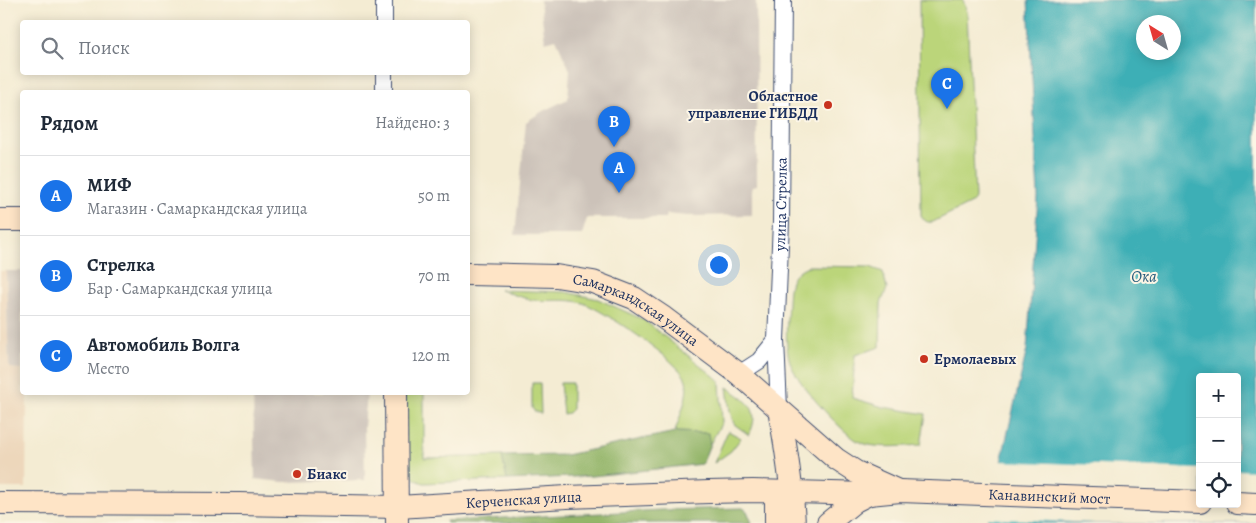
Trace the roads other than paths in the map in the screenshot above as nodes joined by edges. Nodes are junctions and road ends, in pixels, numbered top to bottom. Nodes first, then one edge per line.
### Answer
1 (384, 0) edge
2 (783, 0) edge
3 (384, 20) edge
4 (384, 75) edge
5 (384, 90) edge
6 (0, 220) edge
7 (20, 220) edge
8 (470, 274) edge
9 (776, 340) junction
10 (739, 374) junction
11 (396, 395) edge
12 (779, 409) junction
13 (900, 491) junction
14 (784, 492) junction
15 (869, 494) junction
16 (1196, 502) edge
17 (0, 503) edge
18 (1241, 503) edge
19 (1256, 504) edge
20 (397, 515) edge
21 (776, 523) edge
22 (794, 523) edge
23 (828, 523) edge

1 - 3 street
2 - 9 street, улица Стрелка
4 - 5 street
6 - 7 main road
8 - 10 main road, Самаркандская улица
9 - 10 street
9 - 12 street, улица Стрелка
10 - 12 main road, Самаркандская улица
11 - 20 main road
12 - 13 main road, Самаркандская улица
12 - 14 main road
13 - 15 main road, Керченская улица
13 - 16 main road, Канавинский мост
14 - 15 main road, Керченская улица
14 - 20 main road, Керченская улица
14 - 21 main road
14 - 22 main road
15 - 23 main road
17 - 20 main road, Керченская улица
18 - 19 main road

